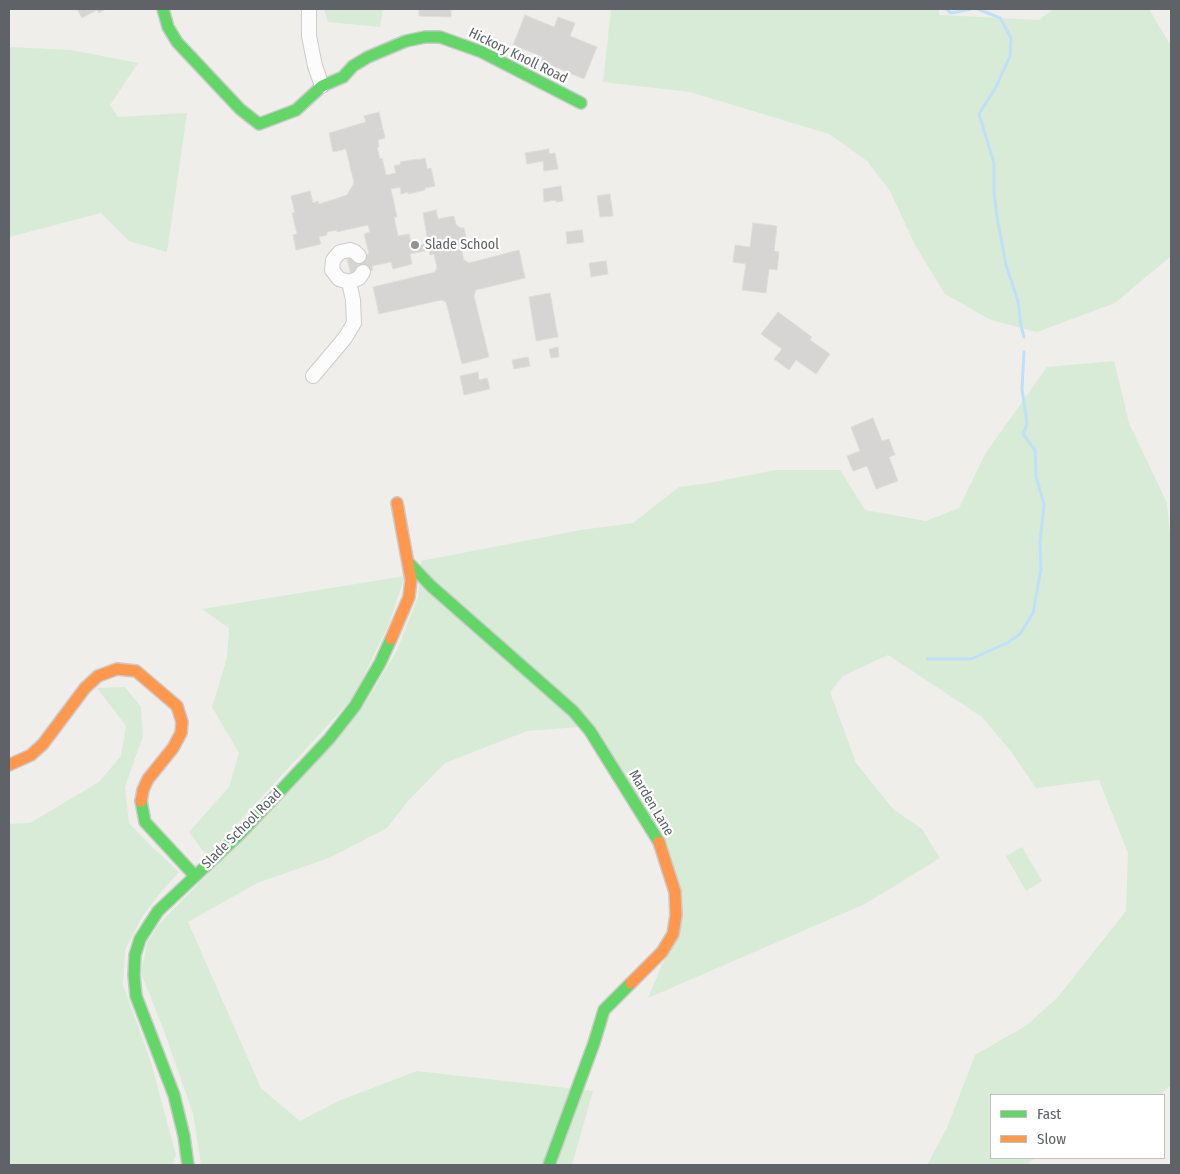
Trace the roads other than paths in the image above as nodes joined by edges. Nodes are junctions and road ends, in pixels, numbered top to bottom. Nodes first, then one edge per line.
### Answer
1 (163, 9) edge
2 (309, 9) edge
3 (322, 86) junction
4 (581, 103) dead end
5 (359, 256) dead end
6 (363, 272) dead end
7 (349, 282) junction
8 (313, 376) dead end
9 (397, 502) dead end
10 (409, 562) junction
11 (9, 765) edge
12 (196, 876) junction
13 (188, 1165) edge
14 (549, 1165) edge

1 - 3 street, Hickory Knoll Road
2 - 3 street
3 - 4 street, Hickory Knoll Road
5 - 7 street
6 - 7 street
7 - 8 street
9 - 10 street, Slade School Road
10 - 12 street, Slade School Road
10 - 14 street, Marden Lane
11 - 12 street
12 - 13 street, Slade School Road

